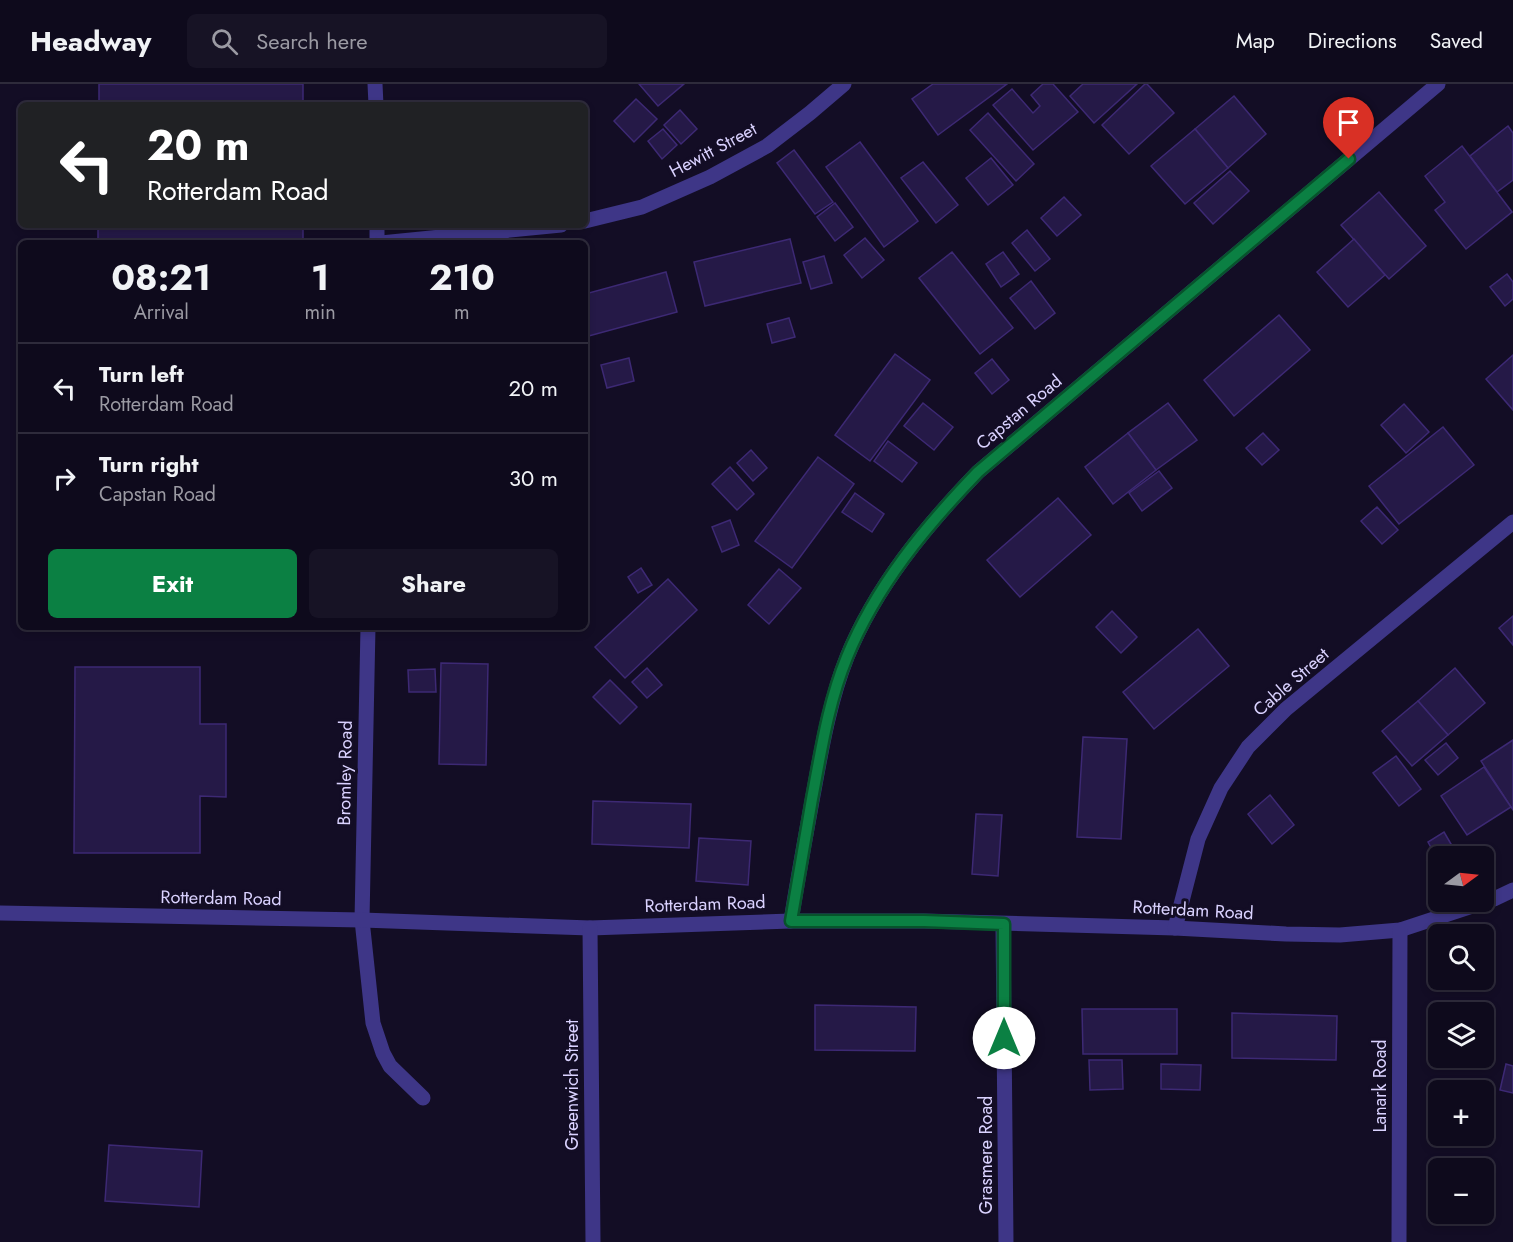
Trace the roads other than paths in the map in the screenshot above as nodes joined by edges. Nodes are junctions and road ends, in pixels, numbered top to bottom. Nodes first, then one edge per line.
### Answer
1 (375, 84) edge
2 (844, 84) edge
3 (1438, 84) edge
4 (376, 102) edge
5 (588, 220) edge
6 (531, 228) edge
7 (409, 240) edge
8 (1513, 522) edge
9 (368, 630) edge
10 (1513, 890) edge
11 (0, 913) edge
12 (362, 920) junction
13 (791, 921) junction
14 (1004, 924) junction
15 (590, 928) junction
16 (1175, 928) junction
17 (1400, 930) junction
18 (423, 1098) dead end
19 (593, 1242) edge
20 (1006, 1242) edge
21 (1399, 1242) edge

1 - 4 street
2 - 5 street, Hewitt Street
3 - 13 street, Capstan Road
6 - 7 street
8 - 16 street, Cable Street
9 - 12 street, Bromley Road
10 - 17 street, Rotterdam Road
11 - 12 street, Rotterdam Road
12 - 15 street, Rotterdam Road
12 - 18 street, Bromley Road
13 - 14 street, Rotterdam Road
13 - 15 street, Rotterdam Road
14 - 16 street, Rotterdam Road
14 - 20 street, Grasmere Road
15 - 19 street, Greenwich Street
16 - 17 street, Rotterdam Road
17 - 21 street, Lanark Road

